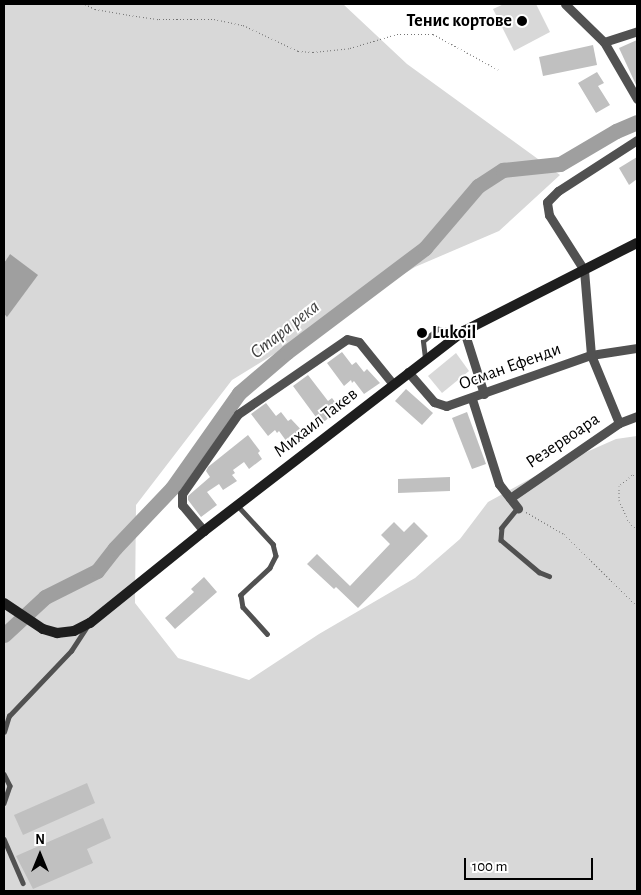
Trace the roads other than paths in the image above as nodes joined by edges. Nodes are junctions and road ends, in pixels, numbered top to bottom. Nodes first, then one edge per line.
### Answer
1 (565, 4) edge
2 (573, 8) edge
3 (637, 31) edge
4 (604, 42) junction
5 (637, 99) edge
6 (637, 140) edge
7 (637, 243) edge
8 (584, 270) junction
9 (464, 331) junction
10 (637, 348) edge
11 (591, 355) junction
12 (425, 358) junction
13 (408, 372) junction
14 (393, 384) junction
15 (484, 394) junction
16 (472, 399) junction
17 (637, 416) edge
18 (619, 423) junction
19 (510, 498) junction
20 (237, 505) junction
21 (518, 507) joint
22 (204, 531) junction
23 (549, 576) dead end
24 (4, 603) edge
25 (90, 623) junction
26 (267, 634) dead end
27 (4, 732) edge
28 (4, 774) edge
29 (4, 803) edge
30 (4, 839) edge
31 (23, 883) dead end

1 - 2 street
2 - 4 street
3 - 4 street
4 - 5 street
6 - 8 street
7 - 8 main road, Михаил Такев
8 - 9 main road, Михаил Такев
8 - 11 street
9 - 12 main road, Михаил Такев
9 - 12 lane
9 - 15 street
10 - 11 street, Осман Ефенди
11 - 15 street, Осман Ефенди
11 - 18 street
12 - 13 main road, Михаил Такев
13 - 14 main road, Михаил Такев
13 - 16 street, Осман Ефенди
14 - 20 main road, Михаил Такев
14 - 22 street
15 - 16 street, Осман Ефенди
16 - 19 street
17 - 18 street, Резервоара
18 - 19 street, Резервоара
19 - 21 street
20 - 22 main road, Михаил Такев
20 - 26 lane
21 - 23 lane
22 - 25 main road, Михаил Такев
24 - 25 main road, Михаил Такев
25 - 27 lane
28 - 29 lane
30 - 31 lane

